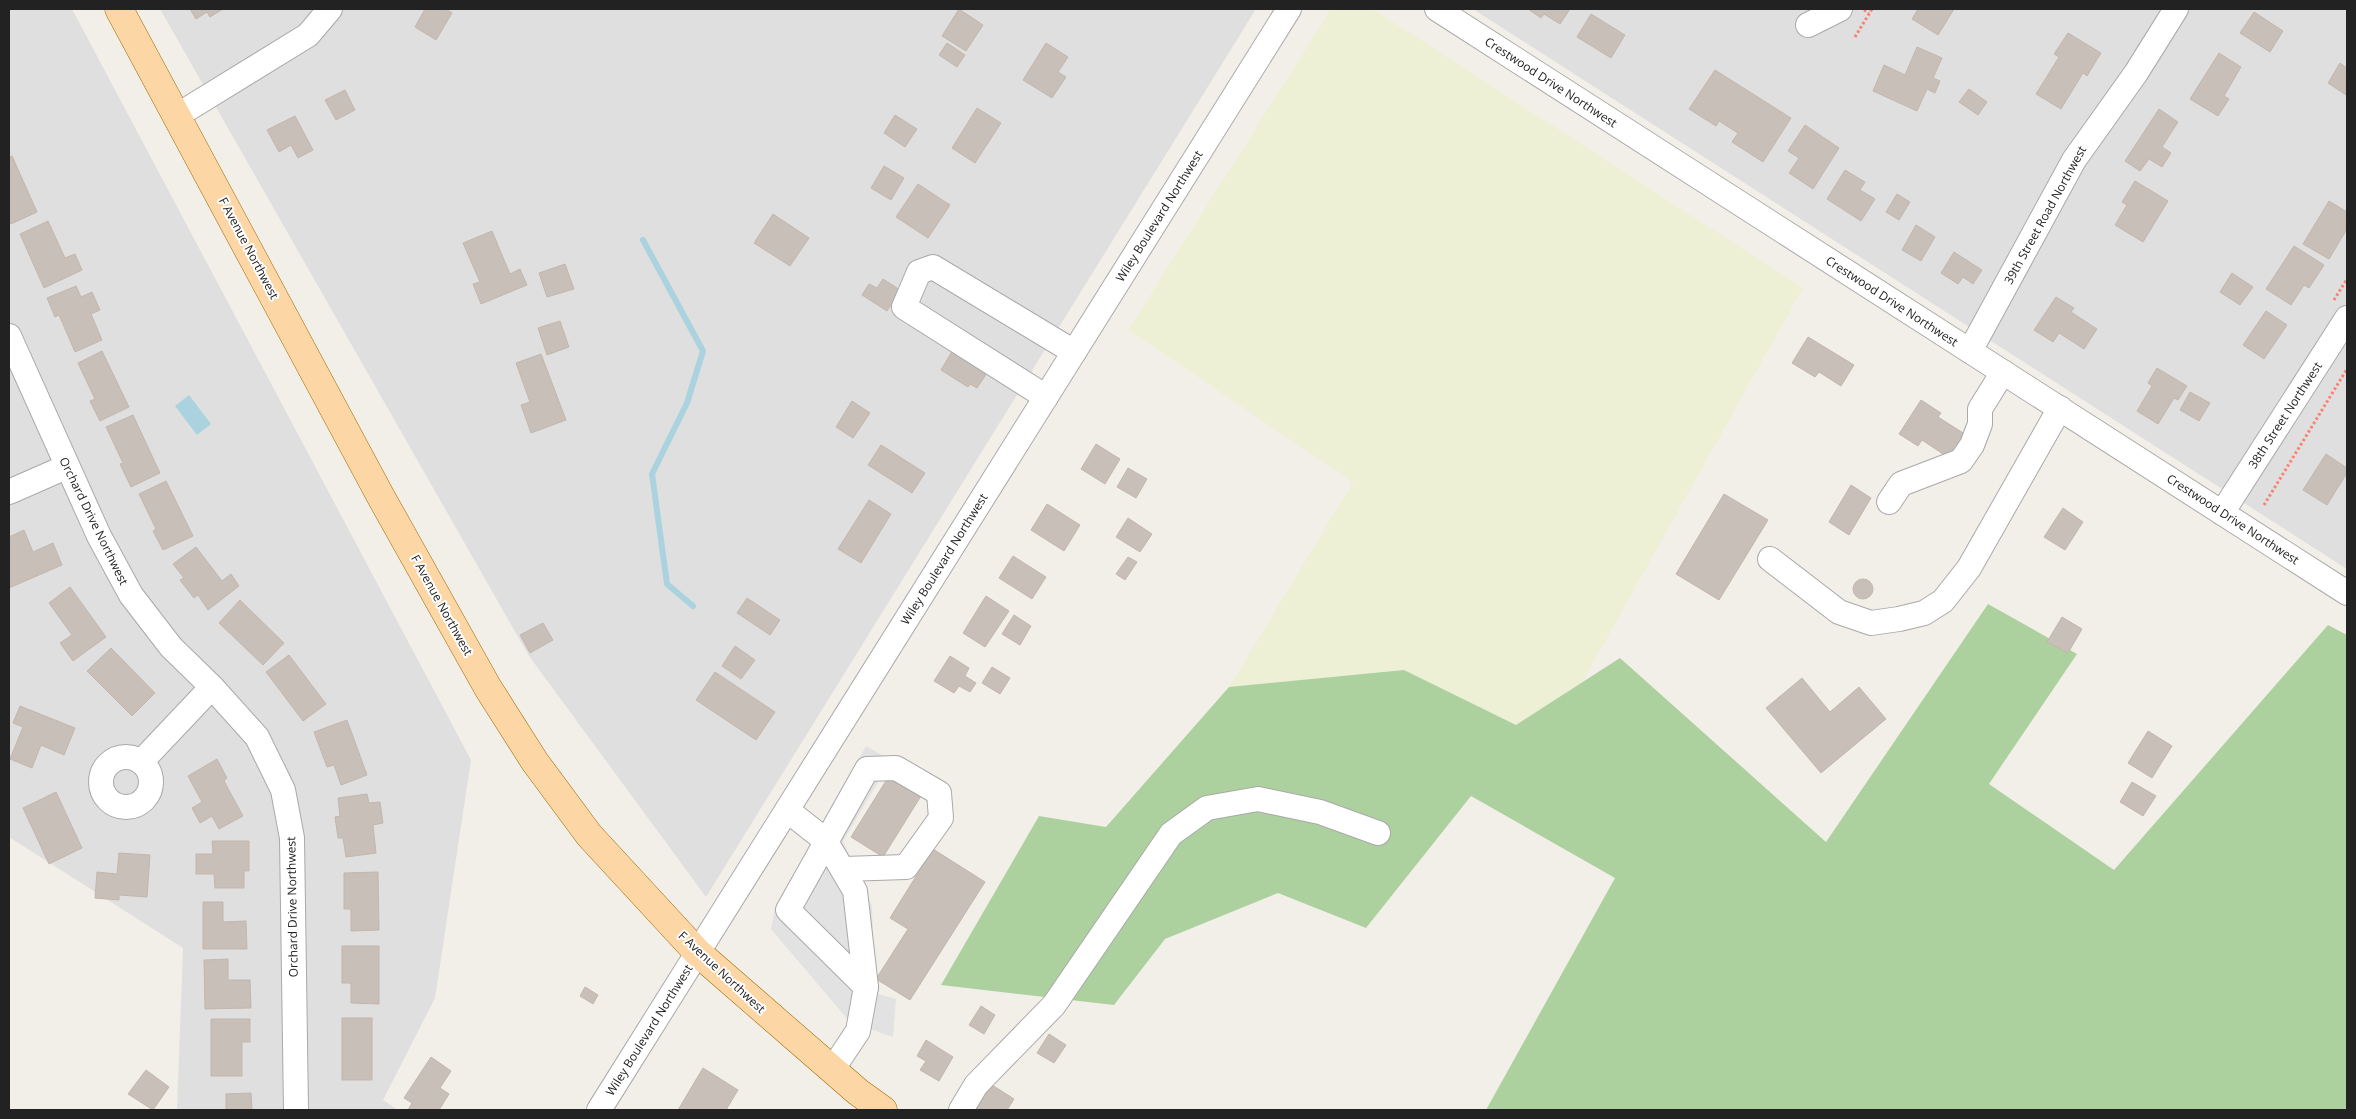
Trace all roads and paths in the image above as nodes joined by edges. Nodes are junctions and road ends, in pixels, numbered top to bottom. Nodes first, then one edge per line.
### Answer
1 (119, 9) edge
2 (330, 9) edge
3 (1290, 9) edge
4 (1437, 9) edge
5 (1840, 9) edge
6 (1872, 9) edge
7 (2176, 9) edge
8 (1864, 10) dead end
9 (1869, 13) junction
10 (1808, 24) dead end
11 (1855, 37) dead end
12 (178, 115) junction
13 (2347, 318) edge
14 (9, 336) edge
15 (1970, 351) junction
16 (1074, 352) junction
17 (2347, 369) edge
18 (2003, 372) junction
19 (1046, 397) junction
20 (2060, 408) junction
21 (66, 467) junction
22 (9, 492) edge
23 (1889, 502) dead end
24 (2264, 505) dead end
25 (2222, 513) junction
26 (1770, 559) dead end
27 (2347, 593) edge
28 (212, 687) junction
29 (141, 762) dead end
30 (786, 810) junction
31 (1378, 833) dead end
32 (825, 840) junction
33 (844, 868) junction
34 (697, 952) junction
35 (866, 987) junction
36 (832, 1070) junction
37 (296, 1110) edge
38 (599, 1110) edge
39 (883, 1110) edge
40 (962, 1110) edge

1 - 12 main road, F Avenue Northwest
2 - 12 street
3 - 16 street, Wiley Boulevard Northwest
4 - 15 street, Crestwood Drive Northwest
5 - 10 street
6 - 9 path
7 - 15 street, 39th Street Road Northwest
8 - 9 path
9 - 11 path
12 - 34 main road, F Avenue Northwest
13 - 25 street, 38th Street Northwest
14 - 21 street, Orchard Drive Northwest
15 - 18 street, Crestwood Drive Northwest
16 - 19 street, Wiley Boulevard Northwest
16 - 19 street
17 - 24 path
18 - 20 street, Crestwood Drive Northwest
18 - 23 street
19 - 30 street, Wiley Boulevard Northwest
20 - 25 street, Crestwood Drive Northwest
20 - 26 street
21 - 22 street
21 - 28 street, Orchard Drive Northwest
25 - 27 street, Crestwood Drive Northwest
28 - 29 street
28 - 37 street, Orchard Drive Northwest
30 - 32 street
30 - 34 street, Wiley Boulevard Northwest
31 - 40 street
32 - 33 street
32 - 33 street
32 - 35 street
33 - 35 street
34 - 36 main road, F Avenue Northwest
34 - 38 street, Wiley Boulevard Northwest
35 - 36 street
36 - 39 main road, F Avenue Northwest

